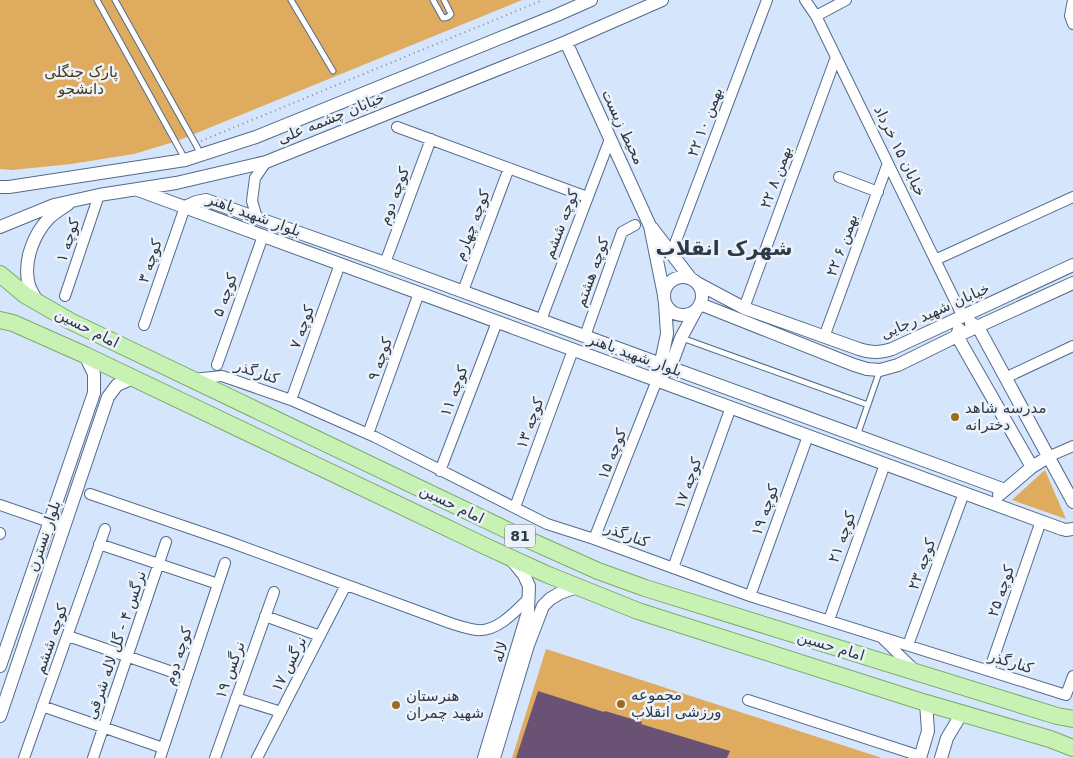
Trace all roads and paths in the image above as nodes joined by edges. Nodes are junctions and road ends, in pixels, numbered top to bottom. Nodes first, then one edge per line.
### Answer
1 (97, 0) edge
2 (115, 0) edge
3 (292, 0) edge
4 (433, 0) edge
5 (444, 0) edge
6 (543, 0) edge
7 (590, 0) edge
8 (662, 0) edge
9 (767, 0) edge
10 (805, 0) edge
11 (846, 0) edge
12 (1072, 0) edge
13 (816, 16) junction
14 (1073, 24) edge
15 (566, 42) junction
16 (836, 57) junction
17 (333, 71) dead end
18 (397, 127) dead end
19 (610, 139) junction
20 (431, 140) junction
21 (198, 149) junction
22 (185, 160) junction
23 (266, 162) junction
24 (888, 163) junction
25 (509, 168) junction
26 (839, 176) dead end
27 (0, 187) edge
28 (138, 190) junction
29 (878, 192) junction
30 (99, 194) junction
31 (1073, 197) edge
32 (587, 198) junction
33 (75, 200) junction
34 (185, 207) junction
35 (257, 218) junction
36 (635, 225) dead end
37 (650, 226) junction
38 (0, 227) edge
39 (263, 236) junction
40 (672, 254) junction
41 (935, 260) junction
42 (385, 263) junction
43 (340, 264) junction
44 (1073, 265) edge
45 (0, 274) edge
46 (694, 281) junction
47 (1073, 283) edge
48 (463, 291) junction
49 (419, 293) junction
50 (66, 296) dead end
51 (665, 299) junction
52 (38, 302) junction
53 (698, 307) junction
54 (744, 308) junction
55 (963, 317) junction
56 (0, 320) edge
57 (541, 320) junction
58 (497, 322) junction
59 (144, 325) dead end
60 (978, 327) junction
61 (585, 336) junction
62 (958, 336) junction
63 (824, 337) junction
64 (681, 338) junction
65 (1073, 346) edge
66 (574, 350) junction
67 (85, 354) junction
68 (216, 365) dead end
69 (665, 366) junction
70 (880, 370) junction
71 (133, 378) junction
72 (1005, 378) junction
73 (192, 379) junction
74 (657, 380) junction
75 (291, 400) junction
76 (868, 405) junction
77 (731, 408) junction
78 (368, 434) junction
79 (808, 436) junction
80 (857, 436) junction
81 (1073, 446) edge
82 (1048, 457) junction
83 (885, 464) junction
84 (1032, 467) junction
85 (440, 471) junction
86 (1005, 490) junction
87 (964, 493) junction
88 (90, 494) dead end
89 (990, 502) junction
90 (1073, 502) edge
91 (0, 505) edge
92 (515, 507) junction
93 (1041, 521) junction
94 (50, 522) junction
95 (64, 527) junction
96 (104, 529) dead end
97 (1073, 529) edge
98 (594, 539) junction
99 (166, 542) dead end
100 (99, 544) junction
101 (510, 558) junction
102 (225, 563) dead end
103 (159, 565) junction
104 (673, 568) junction
105 (218, 584) junction
106 (346, 584) junction
107 (577, 587) junction
108 (274, 592) dead end
109 (750, 596) junction
110 (529, 598) junction
111 (543, 606) junction
112 (265, 616) junction
113 (829, 620) junction
114 (68, 636) junction
115 (320, 636) junction
116 (881, 637) junction
117 (908, 645) junction
118 (128, 657) junction
119 (0, 666) edge
120 (989, 671) junction
121 (917, 673) junction
122 (1073, 676) edge
123 (187, 677) junction
124 (236, 698) junction
125 (748, 700) dead end
126 (926, 703) junction
127 (42, 706) junction
128 (281, 712) junction
129 (962, 713) junction
130 (0, 716) edge
131 (1073, 720) edge
132 (104, 727) junction
133 (928, 731) junction
134 (947, 738) junction
135 (1073, 748) edge
136 (162, 753) edge
137 (920, 757) edge
138 (24, 758) edge
139 (93, 758) edge
140 (215, 758) edge
141 (258, 758) edge
142 (484, 758) edge
143 (494, 758) edge
144 (940, 758) edge

1 - 22 lane
2 - 21 lane
3 - 17 lane
4 - 5 lane
6 - 21 path
7 - 21 street, خیابان چشمه علی
8 - 15 street, خیابان چشمه علی
9 - 40 street, ۲۲ بهمن ۱۰
10 - 13 street, خیابان ۱۵ خرداد
11 - 13 street
12 - 14 street
13 - 16 street, خیابان ۱۵ خرداد
15 - 19 street, محیط زیست
15 - 23 street, خیابان چشمه علی
16 - 24 street, خیابان ۱۵ خرداد
16 - 54 street, ۲۲ بهمن ۸
18 - 20 street
19 - 32 street, کوچه ششم
19 - 37 street, محیط زیست
20 - 25 street
20 - 42 street, کوچه دوم
21 - 22 street, خیابان چشمه علی
22 - 27 street, خیابان چشمه علی
23 - 28 street, خیابان چشمه علی
23 - 35 street
24 - 29 street, ۲۲ بهمن ۶
24 - 41 street, خیابان ۱۵ خرداد
25 - 32 street
25 - 48 street, کوچه چهارم
26 - 29 street
28 - 30 street, خیابان چشمه علی
28 - 34 street, بلوار شهید باهنر
29 - 63 street, ۲۲ بهمن ۶
30 - 33 street, خیابان چشمه علی
30 - 50 street, کوچه ۱
31 - 41 street
32 - 57 street, کوچه ششم
33 - 38 street, خیابان چشمه علی
33 - 52 street
34 - 35 street, بلوار شهید باهنر
34 - 39 street, بلوار شهید باهنر
34 - 59 street, کوچه ۳
35 - 42 street, بلوار شهید باهنر
36 - 61 street, کوچه هشتم
37 - 40 street, محیط زیست
37 - 51 street, محیط زیست
39 - 43 street, بلوار شهید باهنر
39 - 68 street, کوچه ۵
40 - 46 street, محیط زیست
41 - 55 street, خیابان ۱۵ خرداد
42 - 48 street, بلوار شهید باهنر
43 - 49 street, بلوار شهید باهنر
43 - 75 street, کوچه ۷
44 - 55 street, خیابان شهید رجایی
45 - 52 main road, امام حسین / 81
46 - 51 street
46 - 53 street
46 - 54 street, خیابان شهید رجایی
47 - 60 street
48 - 57 street, بلوار شهید باهنر
49 - 58 street, بلوار شهید باهنر
49 - 78 street, کوچه ۹
51 - 53 street
51 - 69 street, محیط زیست
52 - 73 main road, امام حسین / 81
53 - 64 street
53 - 70 street
54 - 63 street, خیابان شهید رجایی
55 - 60 street
55 - 62 street
55 - 63 street, خیابان شهید رجایی
56 - 67 main road, امام حسین / 81
57 - 61 street, بلوار شهید باهنر
58 - 66 street, بلوار شهید باهنر
58 - 85 street, کوچه ۱۱
60 - 62 street
60 - 72 street
61 - 69 street, بلوار شهید باهنر
62 - 70 street
62 - 84 street
64 - 69 street
64 - 76 lane
65 - 72 street
66 - 74 street, بلوار شهید باهنر
66 - 92 street, کوچه ۱۳
67 - 71 main road, امام حسین / 81
67 - 94 street, بلوار نسترن
69 - 74 street
69 - 80 street, بلوار شهید باهنر
70 - 76 lane
71 - 95 street, بلوار نسترن
71 - 101 main road, امام حسین / 81
72 - 82 street
73 - 75 street, کنارگذر
73 - 121 main road, امام حسین / 81
74 - 77 street, بلوار شهید باهنر
74 - 98 street, کوچه ۱۵
75 - 78 street, کنارگذر
76 - 80 lane
77 - 79 street, بلوار شهید باهنر
77 - 104 street, کوچه ۱۷
78 - 85 street, کنارگذر
79 - 83 street, بلوار شهید باهنر
79 - 109 street, کوچه ۱۹
80 - 86 street, بلوار شهید باهنر
81 - 82 street
82 - 84 street
82 - 90 street
83 - 87 street, بلوار شهید باهنر
83 - 113 street, کوچه ۲۱
84 - 86 street
85 - 92 street, کنارگذر
86 - 89 street
87 - 89 street, بلوار شهید باهنر
87 - 117 street, کوچه ۲۳
88 - 106 street
89 - 93 street, بلوار شهید باهنر
91 - 94 street
92 - 98 street, کنارگذر
93 - 97 street, بلوار شهید باهنر
93 - 120 street, کوچه ۲۵
94 - 95 street
94 - 119 street, بلوار نسترن
95 - 130 street, بلوار نسترن
96 - 100 street, کوچه ششم
98 - 104 street, کنارگذر
99 - 103 street, نرگس ۴ - گل لاله شرقی
100 - 103 street
100 - 114 street, کوچه ششم
101 - 107 main road, امام حسین / 81
101 - 110 street, لاله
102 - 105 street, کوچه دوم
103 - 105 street
103 - 118 street, نرگس ۴ - گل لاله شرقی
104 - 109 street, کنارگذر
105 - 123 street, کوچه دوم
106 - 110 street
106 - 115 street, نرگس ۱۷
107 - 111 street
107 - 126 main road, امام حسین / 81
108 - 112 street, نرگس ۱۹
109 - 113 street, کنارگذر
110 - 111 street
110 - 142 street, لاله
111 - 143 street, لاله
112 - 115 street
112 - 124 street, نرگس ۱۹
113 - 116 street, کنارگذر
114 - 118 street
114 - 127 street, کوچه ششم
115 - 128 street, نرگس ۱۷
116 - 117 street, کنارگذر
116 - 121 street
117 - 120 street, کنارگذر
118 - 123 street
118 - 132 street, نرگس ۴ - گل لاله شرقی
120 - 122 street, کنارگذر
121 - 131 main road, امام حسین / 81
123 - 136 street, کوچه دوم
124 - 128 street
124 - 140 street, نرگس ۱۹
125 - 137 street
126 - 129 main road, امام حسین / 81
126 - 133 street
127 - 132 street
127 - 138 street, کوچه ششم
128 - 141 street, نرگس ۱۷
129 - 134 street
129 - 135 main road, امام حسین / 81
132 - 136 street
132 - 139 street, نرگس ۴ - گل لاله شرقی
133 - 134 street
133 - 137 street
134 - 144 street

